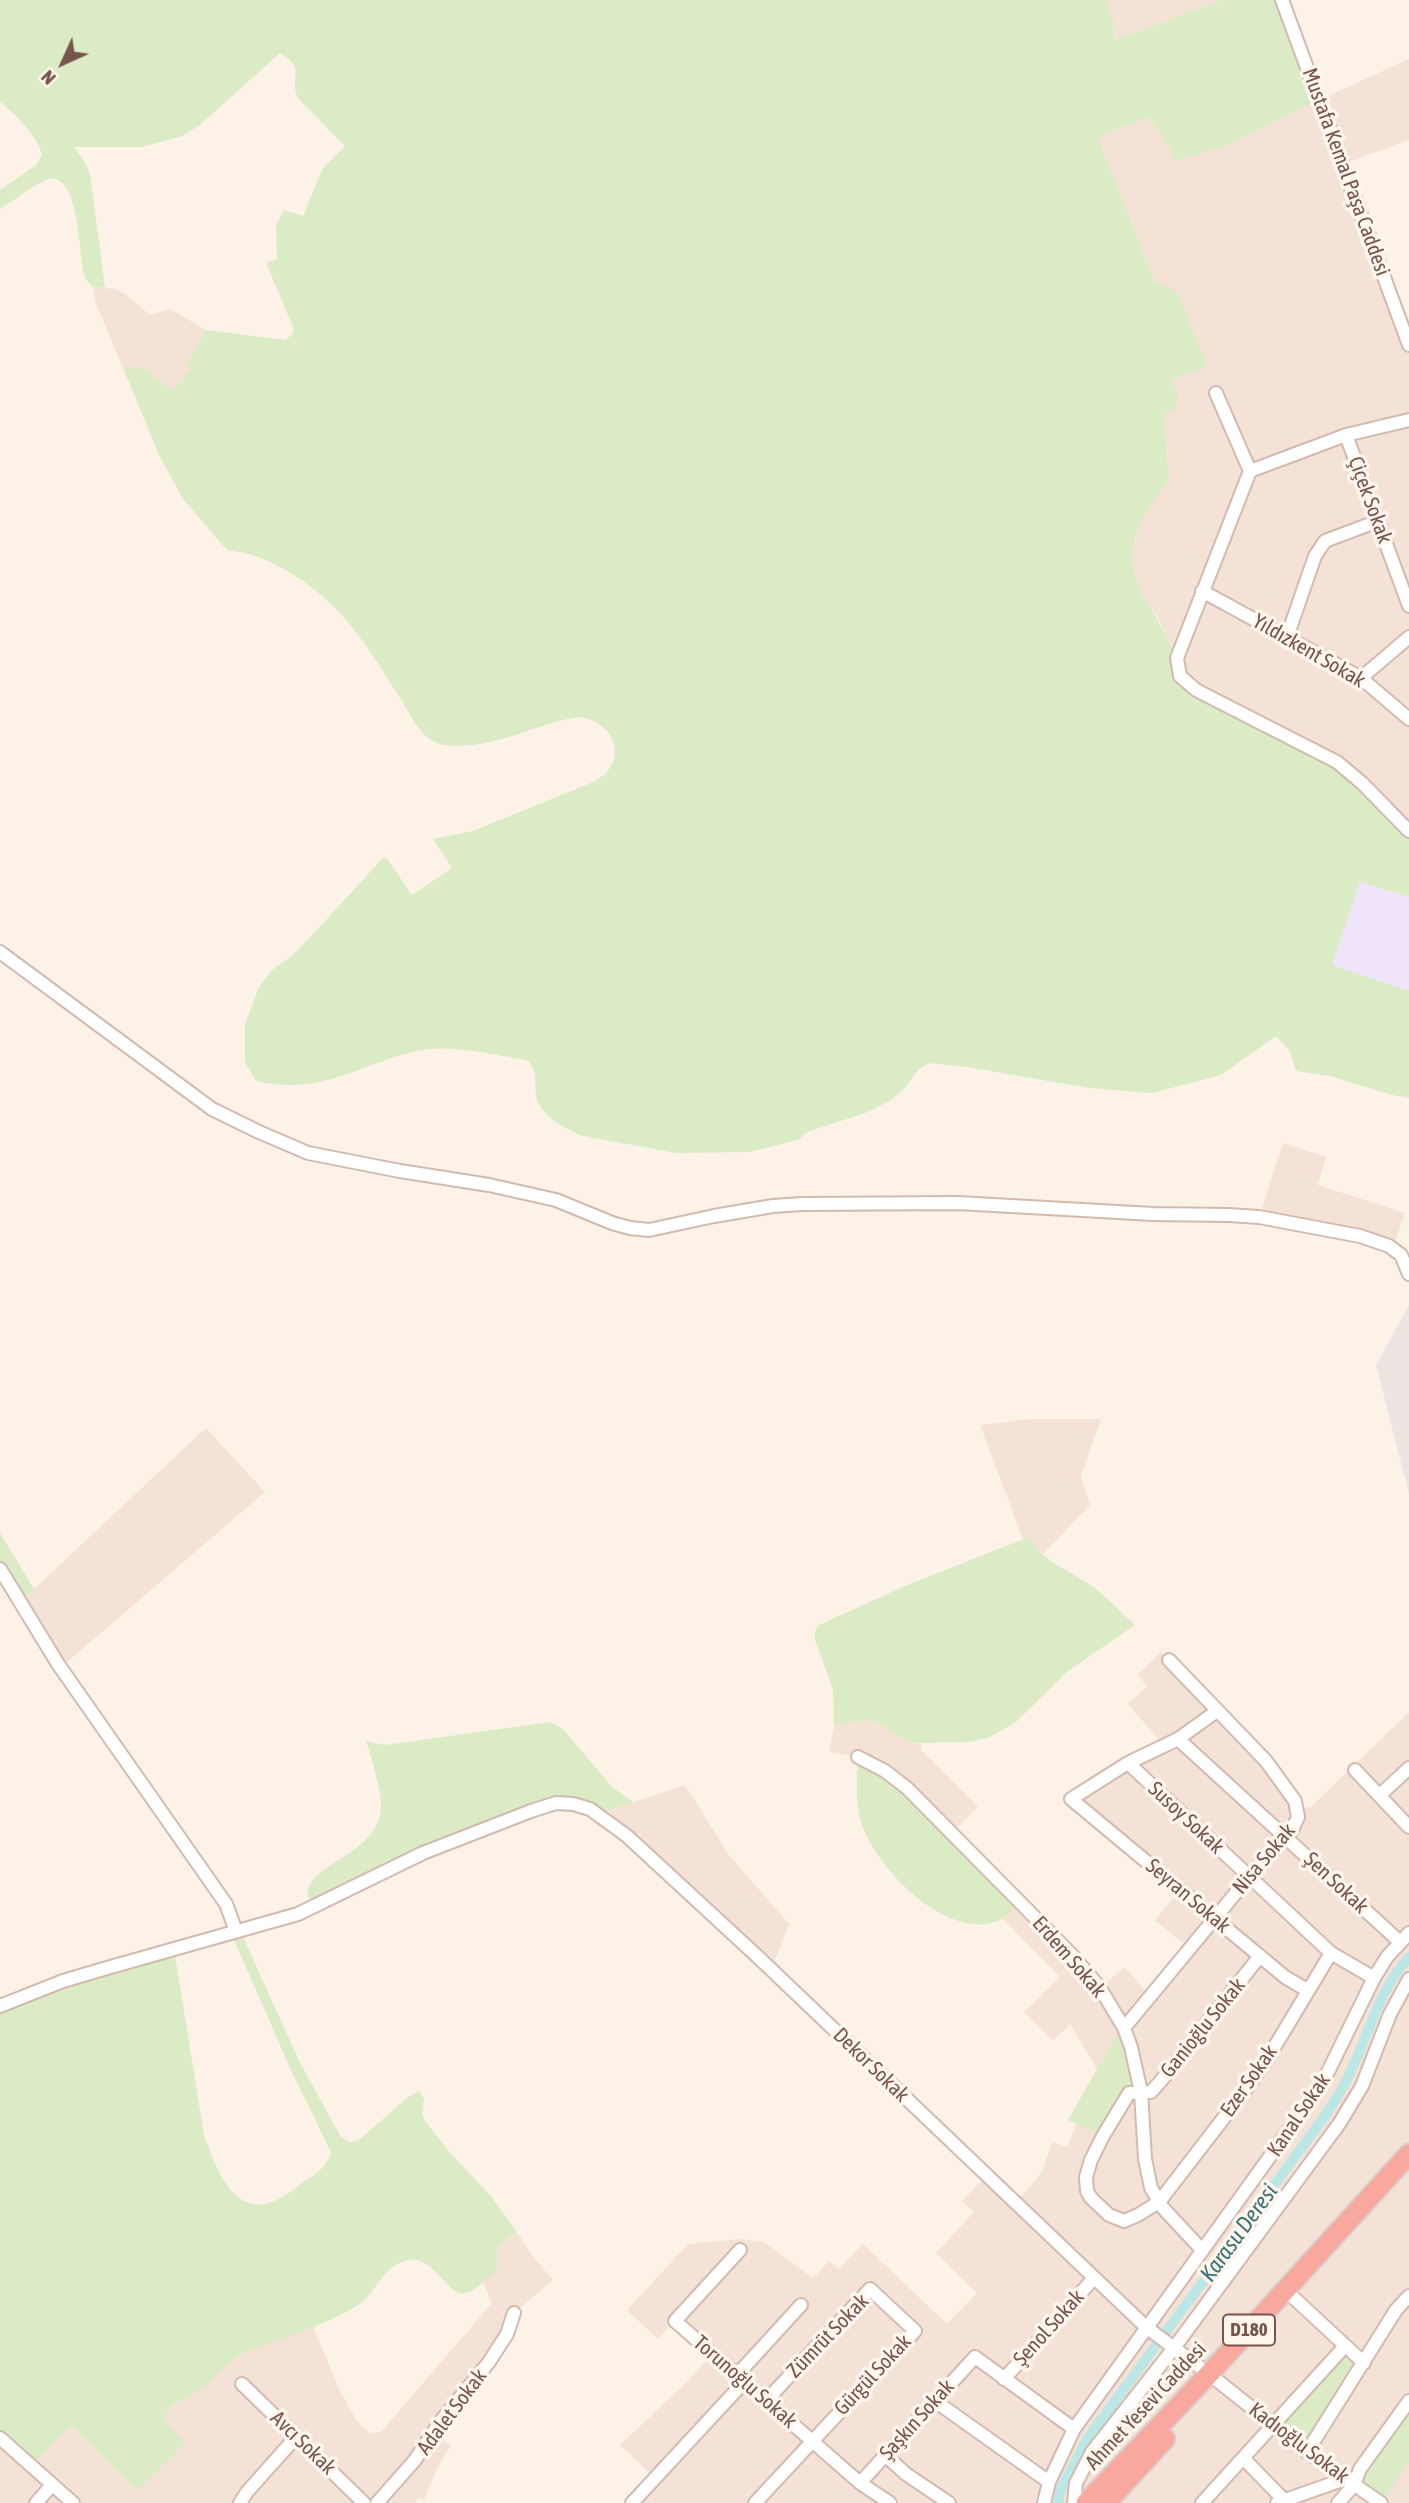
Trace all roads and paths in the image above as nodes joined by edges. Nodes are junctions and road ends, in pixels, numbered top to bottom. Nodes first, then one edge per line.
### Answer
1 (1282, 0) edge
2 (1409, 345) edge
3 (1216, 393) dead end
4 (1409, 420) edge
5 (1346, 435) junction
6 (1250, 471) junction
7 (1378, 521) junction
8 (1202, 591) junction
9 (1409, 606) edge
10 (1409, 636) edge
11 (1287, 637) junction
12 (1361, 678) junction
13 (1409, 719) edge
14 (1409, 831) edge
15 (0, 952) edge
16 (1409, 1274) edge
17 (0, 1569) edge
18 (1169, 1660) dead end
19 (1217, 1711) junction
20 (1178, 1740) junction
21 (858, 1757) dead end
22 (1128, 1763) junction
23 (1409, 1768) edge
24 (1355, 1770) dead end
25 (1380, 1795) junction
26 (1409, 1827) edge
27 (1286, 1838) junction
28 (1249, 1877) junction
29 (1215, 1918) junction
30 (236, 1931) junction
31 (1404, 1937) edge
32 (1331, 1953) junction
33 (1260, 1956) junction
34 (1374, 1978) junction
35 (1409, 1979) edge
36 (1307, 1990) junction
37 (0, 2006) edge
38 (1124, 2028) junction
39 (1141, 2092) junction
40 (1409, 2154) edge
41 (1409, 2171) edge
42 (1158, 2202) junction
43 (740, 2250) dead end
44 (1202, 2250) junction
45 (1094, 2278) junction
46 (1409, 2296) edge
47 (1294, 2298) junction
48 (801, 2305) dead end
49 (892, 2309) joint
50 (514, 2313) dead end
51 (1146, 2327) junction
52 (1345, 2346) junction
53 (1174, 2348) junction
54 (1364, 2363) junction
55 (1213, 2378) junction
56 (740, 2379) junction
57 (1004, 2379) junction
58 (242, 2384) dead end
59 (935, 2401) junction
60 (1409, 2401) edge
61 (766, 2402) junction
62 (1274, 2426) junction
63 (1074, 2429) junction
64 (296, 2437) junction
65 (0, 2438) edge
66 (812, 2441) junction
67 (1307, 2452) junction
68 (886, 2455) junction
69 (1244, 2459) junction
70 (1049, 2482) junction
71 (1349, 2482) junction
72 (860, 2483) junction
73 (52, 2485) junction
74 (762, 2501) edge
75 (1280, 2501) edge
76 (36, 2503) edge
77 (73, 2503) edge
78 (240, 2503) edge
79 (364, 2503) edge
80 (377, 2503) edge
81 (632, 2503) edge
82 (890, 2503) edge
83 (949, 2503) edge
84 (1044, 2503) edge
85 (1074, 2503) edge
86 (1086, 2503) edge
87 (1106, 2503) edge
88 (1202, 2503) edge
89 (1338, 2503) edge
90 (1381, 2503) edge

1 - 2 street, Mustafa Kemal Paşa Caddesi
3 - 6 street
4 - 5 street
5 - 6 street
5 - 7 street, Çiçek Sokak
6 - 8 street
7 - 9 street, Çiçek Sokak
7 - 11 street
8 - 11 street, Yıldızkent Sokak
8 - 14 street
10 - 12 street
11 - 12 street, Yıldızkent Sokak
12 - 13 street, Yıldızkent Sokak
15 - 16 street
17 - 30 street
18 - 19 street, Nisa Sokak
19 - 20 street
19 - 27 street, Nisa Sokak
20 - 22 street
20 - 27 street, Şen Sokak
21 - 38 street, Erdem Sokak
22 - 28 street, Susoy Sokak
22 - 29 street, Seyran Sokak
23 - 25 street
24 - 25 street
25 - 26 street
27 - 28 street, Nisa Sokak
27 - 31 street, Şen Sokak
28 - 29 street, Nisa Sokak
28 - 32 street, Susoy Sokak
29 - 33 street, Seyran Sokak
29 - 38 street, Nisa Sokak
30 - 37 street
30 - 45 street, Dekor Sokak
31 - 34 street, Kanal Sokak
32 - 34 street, Susoy Sokak
32 - 36 street, Ezer Sokak
33 - 36 street, Seyran Sokak
33 - 39 street, Ganioğlu Sokak
34 - 44 street, Kanal Sokak
35 - 53 street
36 - 42 street, Ezer Sokak
38 - 39 street, Erdem Sokak
39 - 42 street, Erdem Sokak
39 - 42 street, Ganioğlu Sokak
40 - 55 highway, Ahmet Yesevi Caddesi / D180
41 - 47 highway, Ahmet Yesevi Caddesi / D180
42 - 44 street, Erdem Sokak
43 - 56 street, Torunoğlu Sokak
44 - 51 street, Kanal Sokak
45 - 51 street, Dekor Sokak
45 - 57 street, Şenol Sokak
46 - 54 street
47 - 52 street
47 - 55 highway, Ahmet Yesevi Caddesi / D180
48 - 56 street
49 - 61 street, Zümrüt Sokak
49 - 66 street, Gürgül Sokak
50 - 80 street, Adalet Sokak
51 - 53 street, Dekor Sokak
51 - 63 street, Kanal Sokak
52 - 54 street
52 - 62 street
53 - 55 street, Kadıoğlu Sokak
53 - 85 street
54 - 67 street
55 - 62 street, Kadıoğlu Sokak
55 - 86 highway, Ahmet Yesevi Caddesi / D180
55 - 87 highway, Ahmet Yesevi Caddesi / D180
56 - 61 street, Torunoğlu Sokak
56 - 81 street
57 - 59 street, Şaşkın Sokak
57 - 63 street
58 - 64 street, Avcı Sokak
59 - 68 street, Şaşkın Sokak
59 - 70 street
60 - 71 street
61 - 66 street, Torunoğlu Sokak
62 - 67 street, Kadıoğlu Sokak
62 - 69 street
63 - 70 street, Kanal Sokak
64 - 78 street
64 - 79 street, Avcı Sokak
65 - 73 street
66 - 72 street, Torunoğlu Sokak
66 - 74 street
67 - 71 street, Kadıoğlu Sokak
68 - 72 street, Şaşkın Sokak
68 - 83 street
69 - 75 street
69 - 88 street
70 - 84 street, Kanal Sokak
71 - 75 street
71 - 89 street
71 - 90 street, Kadıoğlu Sokak
72 - 82 street, Torunoğlu Sokak
73 - 76 street
73 - 77 street

